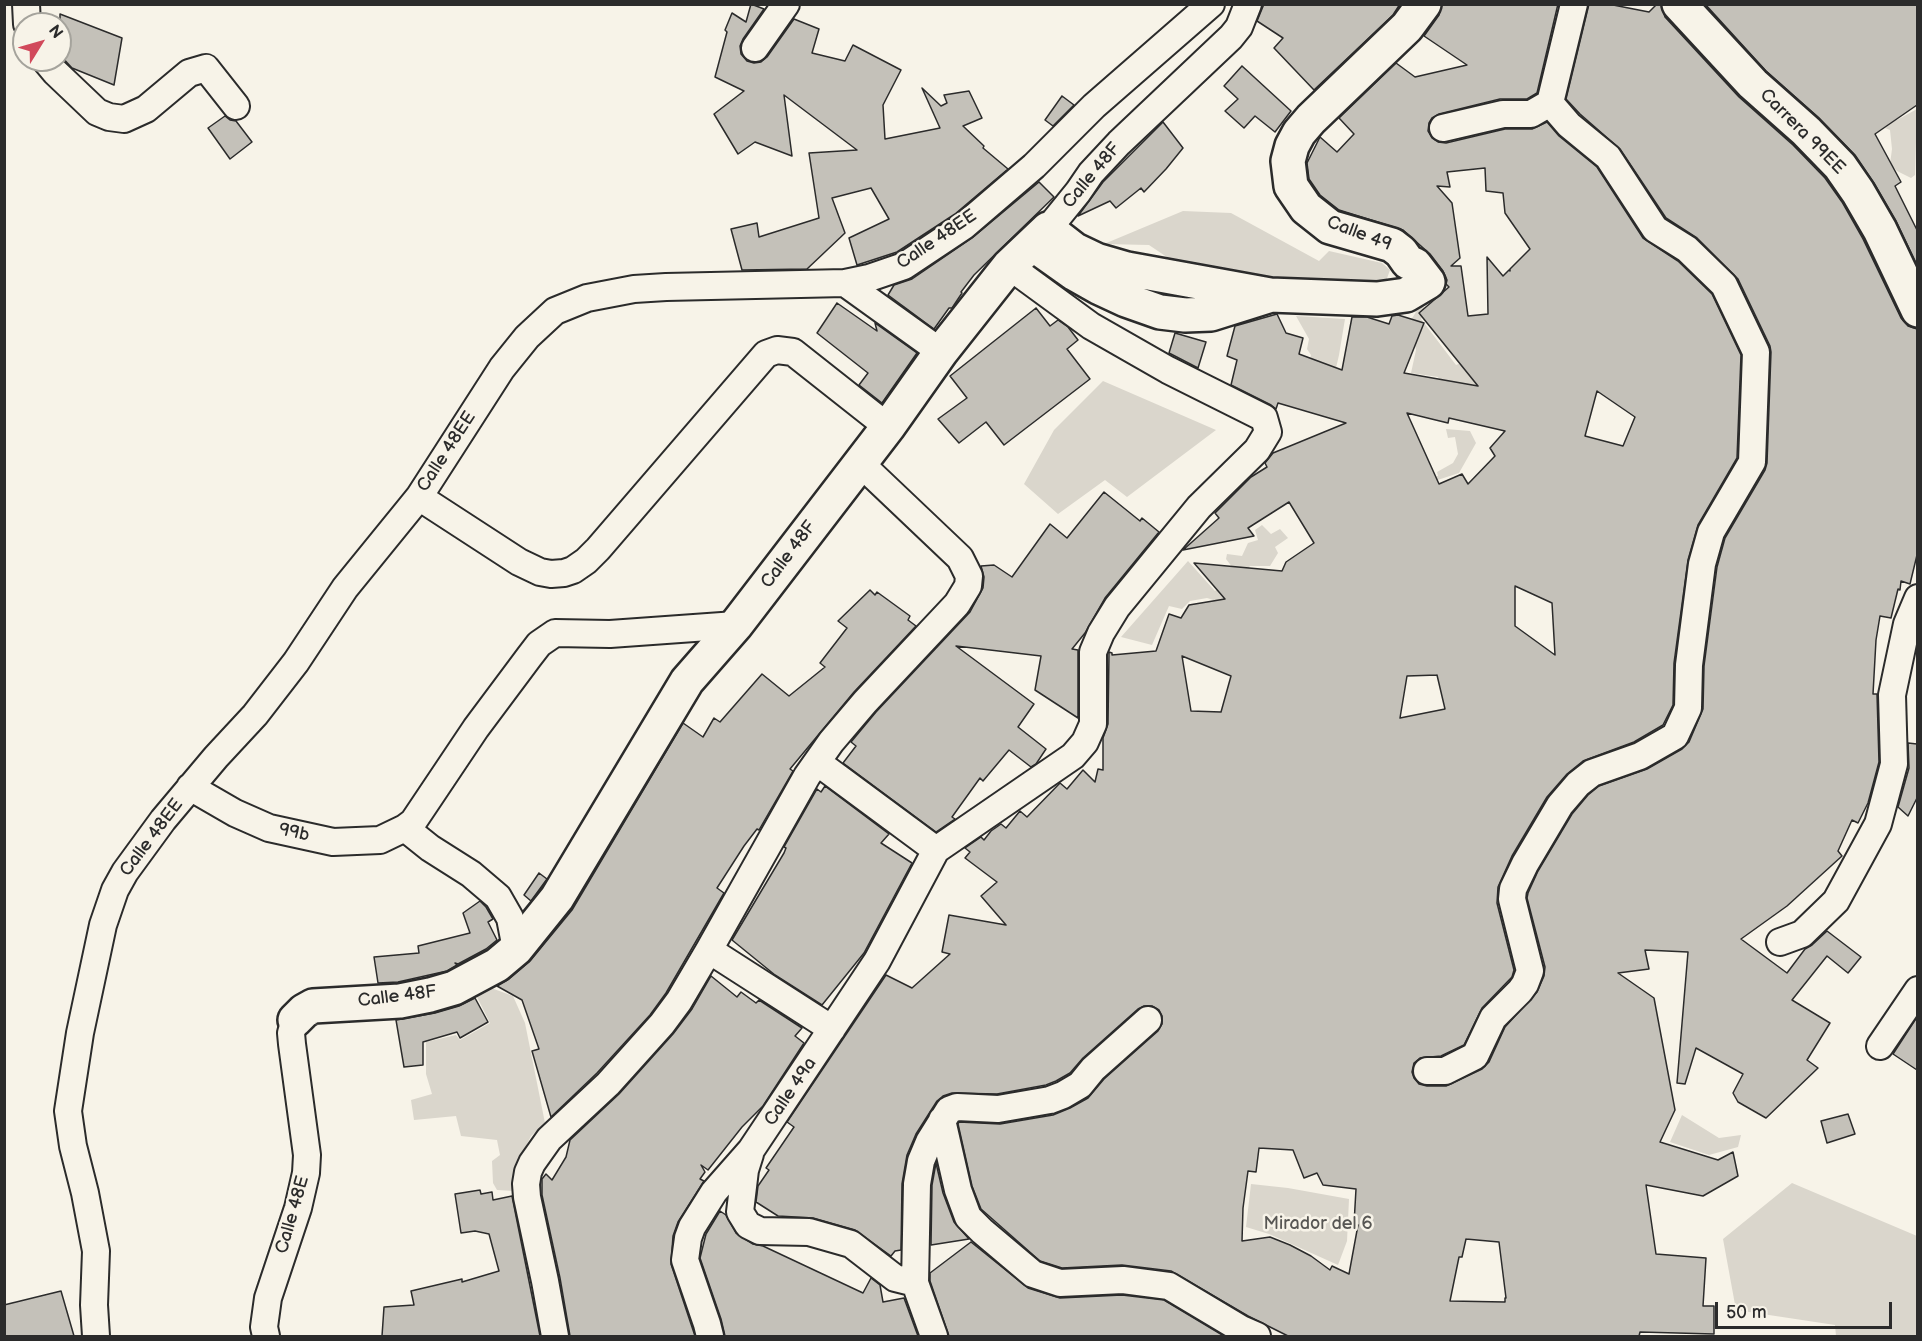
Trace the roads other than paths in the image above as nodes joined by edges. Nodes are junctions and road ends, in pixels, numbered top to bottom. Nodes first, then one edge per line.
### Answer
1 (786, 4) edge
2 (1211, 4) edge
3 (1248, 4) edge
4 (1424, 4) edge
5 (1574, 4) edge
6 (1679, 4) edge
7 (754, 48) dead end
8 (55, 72) edge
9 (1550, 103) junction
10 (236, 106) dead end
11 (1443, 128) dead end
12 (1040, 236) junction
13 (1009, 266) junction
14 (845, 283) junction
15 (1917, 310) edge
16 (941, 352) junction
17 (888, 427) junction
18 (860, 463) junction
19 (419, 497) junction
20 (1917, 598) edge
21 (736, 625) junction
22 (817, 762) junction
23 (190, 787) junction
24 (405, 828) junction
25 (936, 850) junction
26 (1780, 942) dead end
27 (516, 949) junction
28 (709, 950) junction
29 (1917, 990) edge
30 (295, 1020) joint
31 (1148, 1020) dead end
32 (832, 1029) junction
33 (1880, 1046) dead end
34 (1427, 1071) dead end
35 (942, 1120) junction
36 (751, 1150) junction
37 (915, 1283) junction
38 (96, 1336) edge
39 (266, 1336) edge
40 (555, 1336) edge
41 (710, 1336) edge
42 (934, 1336) edge
43 (1257, 1336) edge

1 - 7 street
2 - 14 street, Calle 48EE
3 - 12 street, Calle 48F
4 - 12 street, Calle 49
5 - 9 street
6 - 15 street, Carrera 99EE
8 - 10 street
9 - 11 street
9 - 34 street
12 - 13 street, Calle 48F
13 - 16 street, Calle 48F
13 - 25 street
14 - 16 street
14 - 19 street, Calle 48EE
16 - 17 street, Calle 48F
17 - 18 street, Calle 48F
17 - 19 street
18 - 21 street, Calle 48F
18 - 22 street
19 - 23 street, Calle 48EE
20 - 26 street
21 - 24 street
21 - 27 street, Calle 48F
22 - 25 street
22 - 28 street
23 - 24 street, 99b
23 - 38 street, Calle 48EE
24 - 27 street
25 - 32 street, Calle 49a
27 - 30 street, Calle 48F
28 - 32 street
28 - 40 street
29 - 33 street
30 - 39 street, Calle 48E
31 - 35 street
32 - 36 street, Calle 49a
35 - 37 street
35 - 43 street
36 - 37 street
36 - 41 street, Calle 49a
37 - 42 street

